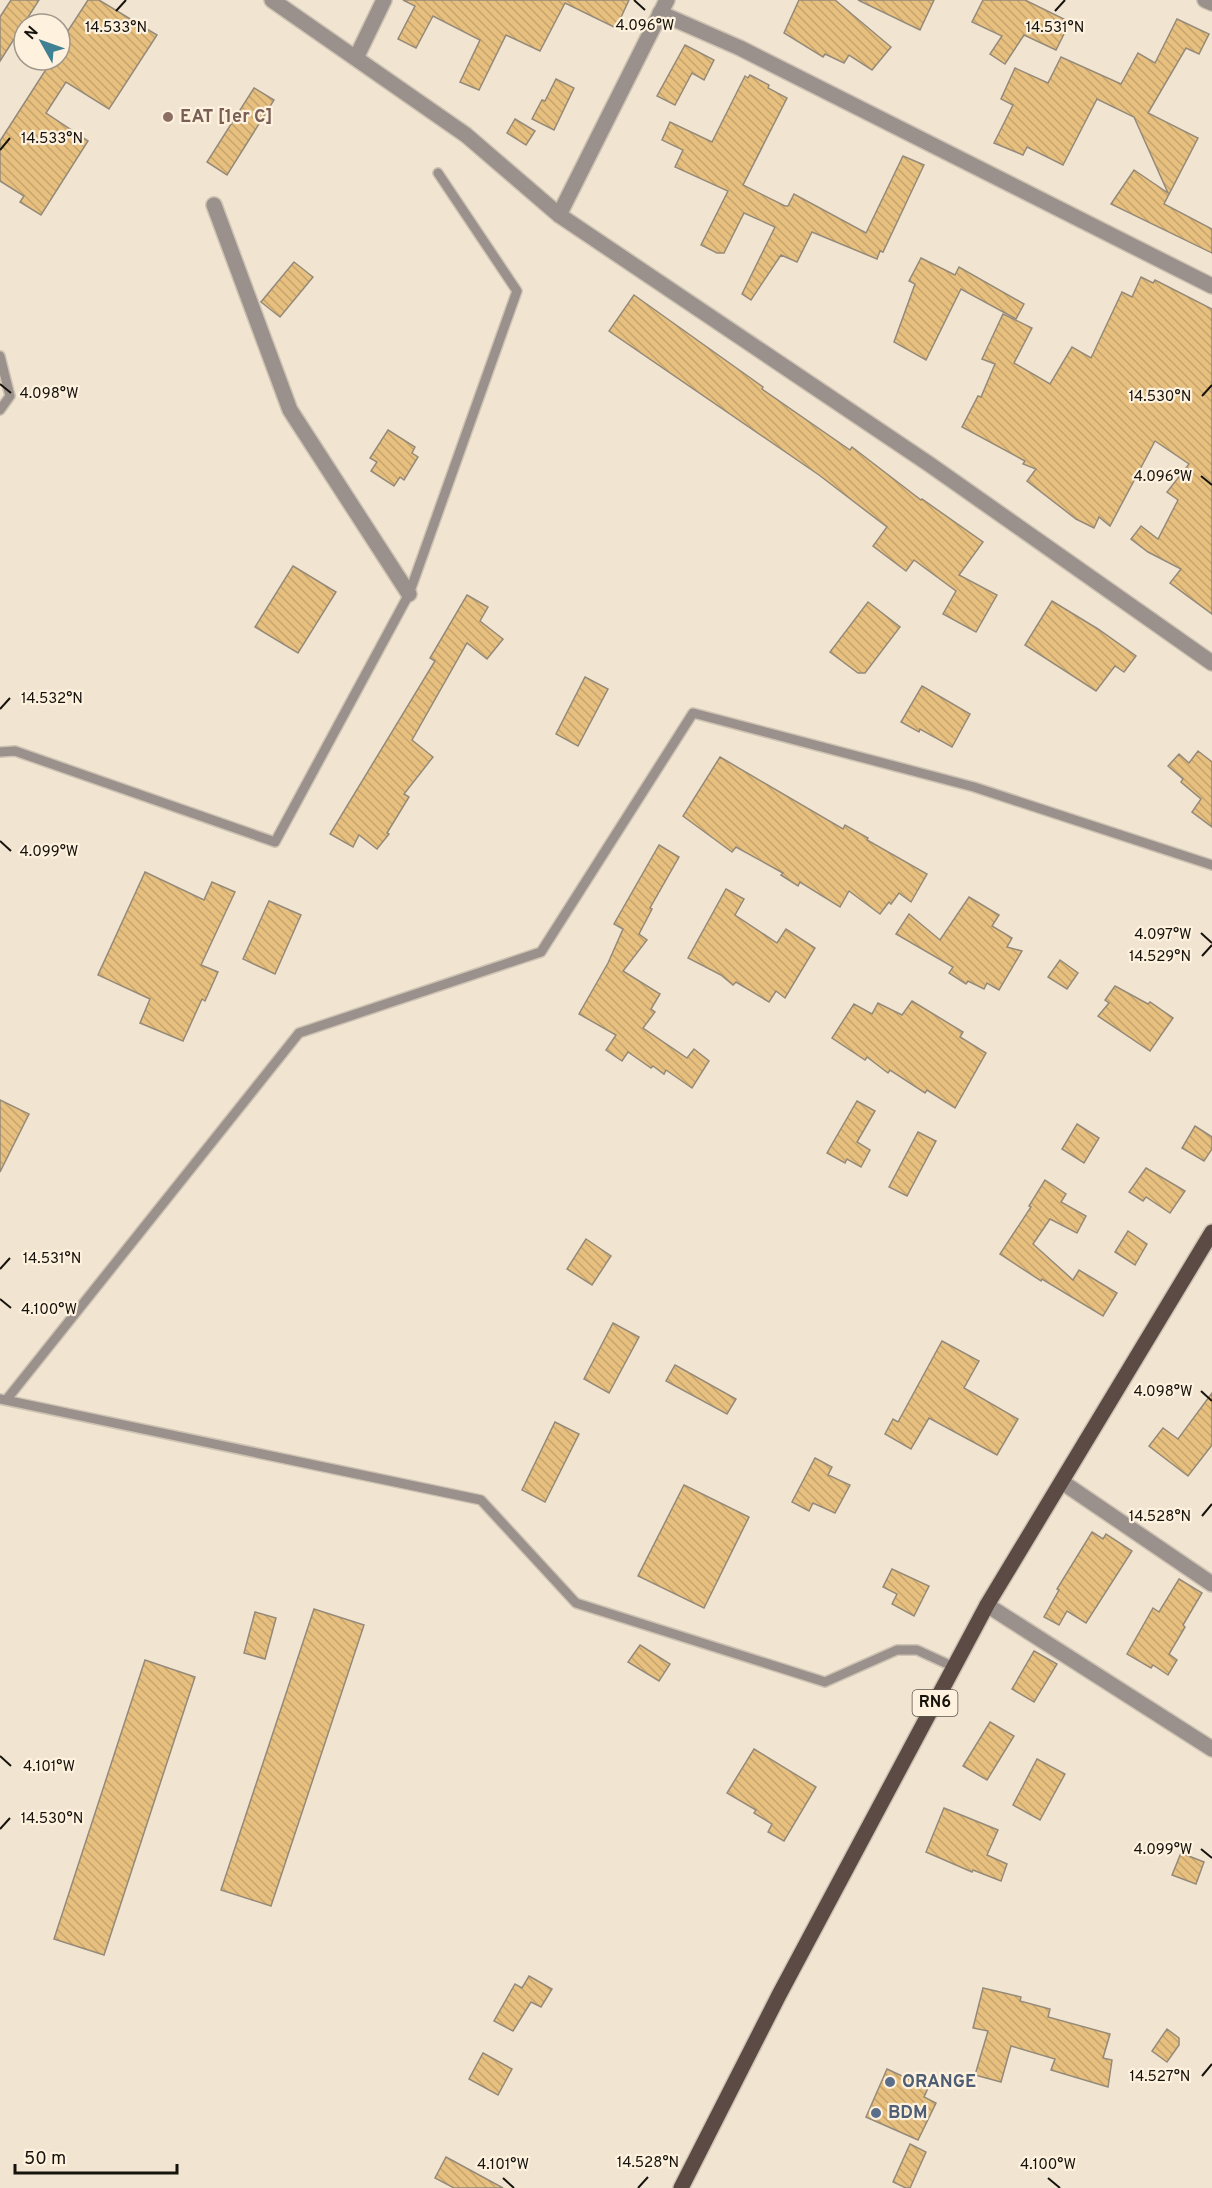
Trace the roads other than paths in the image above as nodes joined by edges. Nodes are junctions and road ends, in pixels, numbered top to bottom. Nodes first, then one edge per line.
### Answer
1 (272, 0) edge
2 (384, 0) edge
3 (1205, 0) edge
4 (1212, 3) edge
5 (663, 7) edge
6 (356, 58) junction
7 (438, 173) dead end
8 (213, 205) dead end
9 (560, 215) junction
10 (1212, 286) edge
11 (0, 356) edge
12 (0, 410) edge
13 (409, 594) junction
14 (1212, 663) edge
15 (0, 752) edge
16 (1212, 865) edge
17 (1212, 1232) edge
18 (3, 1399) edge
19 (1062, 1482) junction
20 (1212, 1584) edge
21 (987, 1605) junction
22 (954, 1667) junction
23 (1212, 1749) edge
24 (681, 2188) edge

1 - 6 street
2 - 6 street
3 - 4 street
5 - 9 street
5 - 10 street
6 - 9 street
7 - 13 lane
8 - 13 street
9 - 14 street
11 - 12 lane
13 - 15 lane
16 - 18 lane
17 - 19 main road, RN6
18 - 22 lane
19 - 20 street
19 - 21 main road, RN6
21 - 22 main road, RN6
21 - 23 street
22 - 24 main road, RN6

